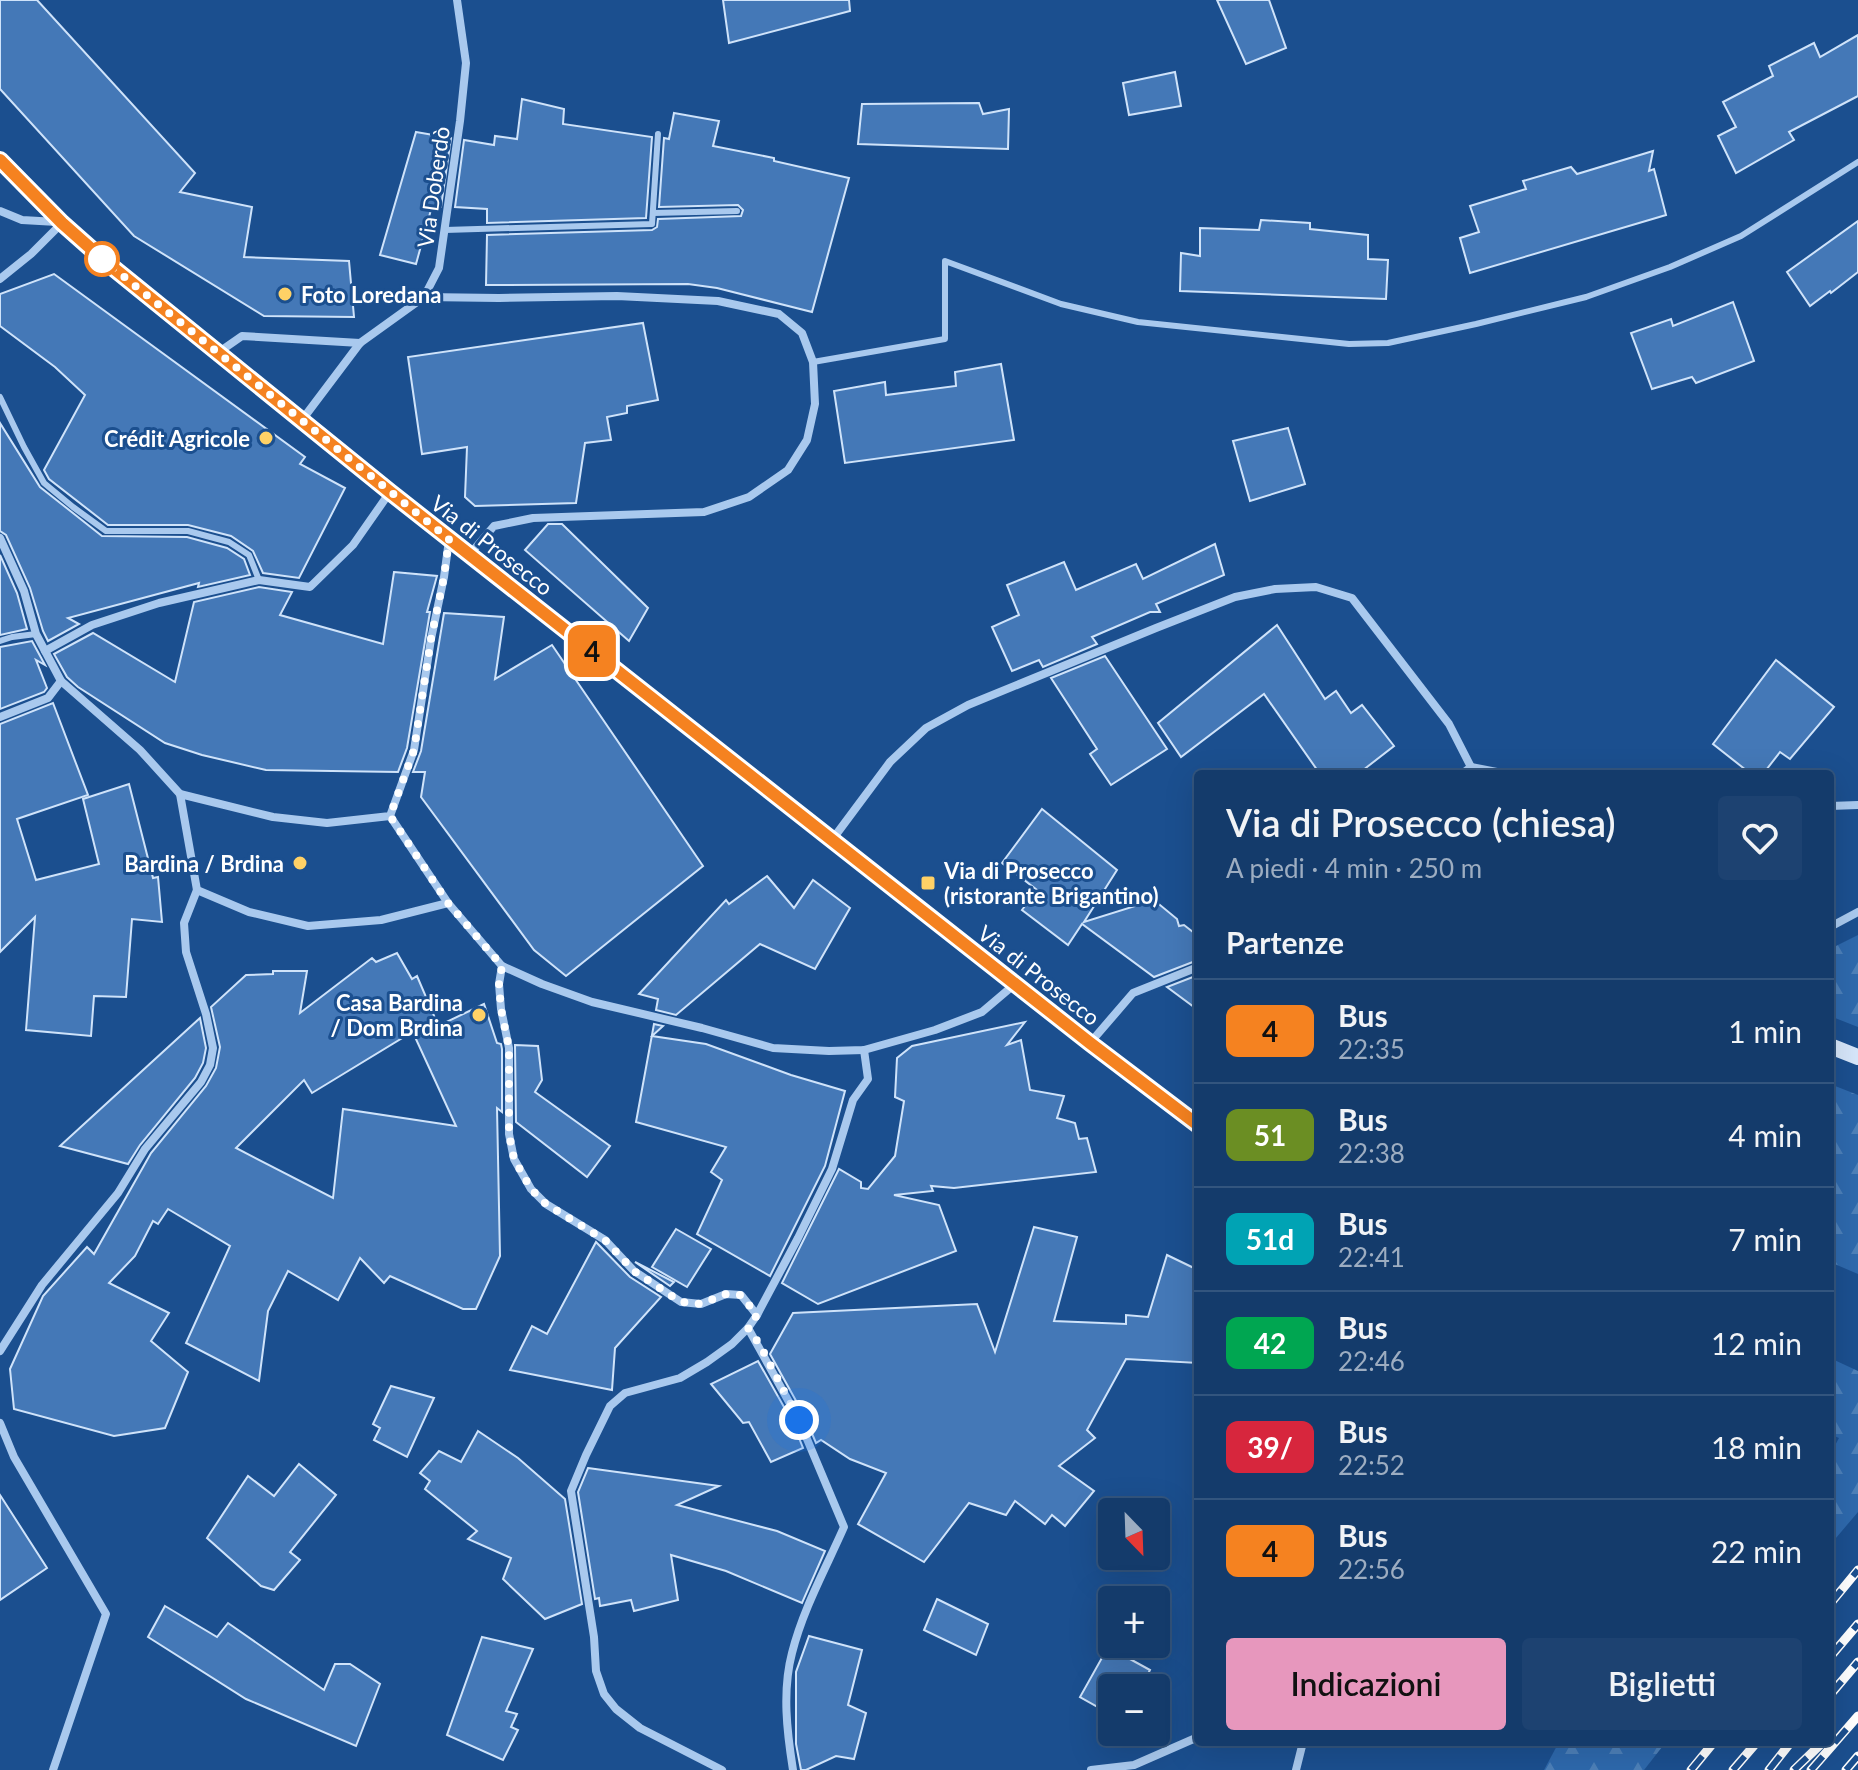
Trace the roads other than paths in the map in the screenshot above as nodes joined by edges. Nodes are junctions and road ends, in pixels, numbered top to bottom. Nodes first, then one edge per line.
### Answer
1 (457, 0) edge
2 (658, 134) dead end
3 (0, 160) edge
4 (1858, 162) edge
5 (0, 211) edge
6 (737, 211) dead end
7 (653, 213) junction
8 (62, 223) junction
9 (445, 230) junction
10 (0, 279) edge
11 (424, 297) junction
12 (360, 343) junction
13 (219, 352) junction
14 (813, 362) junction
15 (0, 397) edge
16 (301, 421) junction
17 (390, 492) junction
18 (0, 538) edge
19 (449, 539) junction
20 (469, 555) junction
21 (259, 580) junction
22 (36, 634) junction
23 (0, 641) edge
24 (45, 651) junction
25 (61, 681) junction
26 (0, 717) edge
27 (1471, 767) junction
28 (1467, 770) edge
29 (1486, 770) edge
30 (180, 794) junction
31 (1858, 805) edge
32 (1834, 806) edge
33 (390, 816) junction
34 (832, 840) junction
35 (197, 890) junction
36 (448, 903) junction
37 (1858, 912) edge
38 (1834, 925) edge
39 (502, 966) junction
40 (1194, 969) edge
41 (1015, 984) junction
42 (1090, 1043) junction
43 (1834, 1048) edge
44 (864, 1050) junction
45 (1858, 1057) edge
46 (1194, 1122) edge
47 (757, 1315) junction
48 (748, 1328) junction
49 (0, 1351) edge
50 (0, 1423) edge
51 (1194, 1739) edge
52 (1302, 1746) edge
53 (53, 1770) edge
54 (722, 1770) edge
55 (793, 1770) edge
56 (1091, 1770) edge
57 (1296, 1770) edge

1 - 9 street, Via Doberdò
2 - 7 lane
3 - 8 main road, Via di Prosecco
4 - 14 lane
5 - 8 street
6 - 7 lane
7 - 9 lane
8 - 10 street
8 - 13 main road, Via di Prosecco
9 - 11 street, Via Doberdò
11 - 12 street
11 - 14 street
12 - 13 street
12 - 16 street
13 - 16 main road, Via di Prosecco
14 - 20 street
15 - 21 lane
16 - 17 main road, Via di Prosecco
17 - 19 main road, Via di Prosecco
17 - 21 street
18 - 22 street
19 - 20 main road, Via di Prosecco
19 - 33 street
20 - 34 main road, Via di Prosecco
21 - 24 street
22 - 23 lane
22 - 24 street
24 - 25 street
25 - 26 street
25 - 30 street
27 - 28 street
27 - 29 street
27 - 34 street
30 - 33 street
30 - 35 street
31 - 32 street
33 - 36 street
34 - 41 main road, Via di Prosecco
35 - 36 street
35 - 49 street
36 - 39 street
37 - 38 street
39 - 44 street
39 - 47 street
40 - 42 street
41 - 42 main road, Via di Prosecco
41 - 44 street
42 - 46 main road, Via di Prosecco
43 - 45 main road
44 - 47 street
47 - 48 street
48 - 54 street
48 - 55 street
50 - 53 street
51 - 56 street
52 - 57 street

